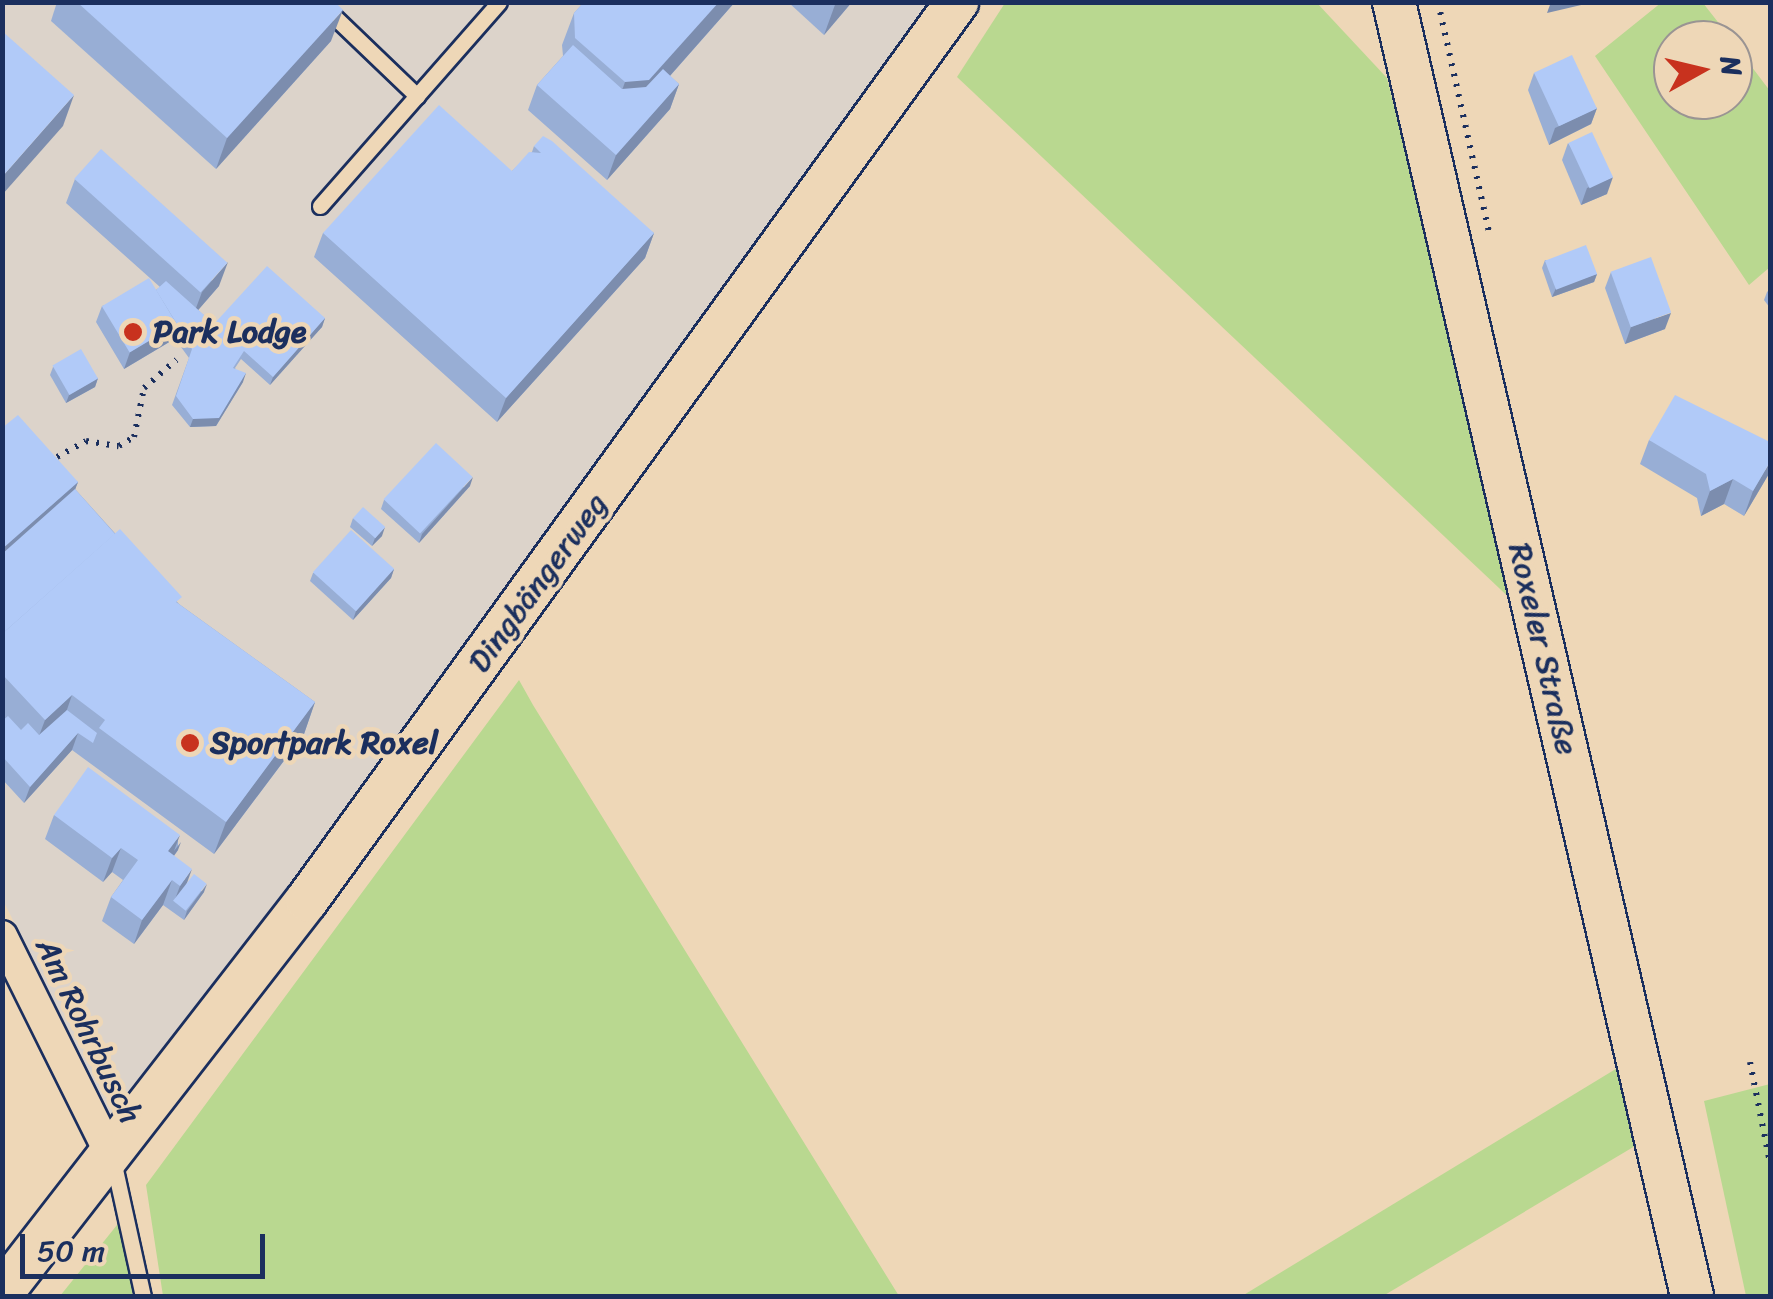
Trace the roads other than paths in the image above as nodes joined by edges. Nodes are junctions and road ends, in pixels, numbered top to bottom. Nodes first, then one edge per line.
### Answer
1 (319, 2) edge
2 (499, 2) edge
3 (956, 2) edge
4 (1394, 2) edge
5 (417, 96) junction
6 (320, 206) dead end
7 (2, 936) edge
8 (111, 1156) junction
9 (2, 1292) edge
10 (143, 1296) edge
11 (1692, 1296) edge

1 - 5 lane
2 - 5 lane
3 - 8 main road, Dingbängerweg
4 - 11 main road, Roxeler Straße
5 - 6 lane
7 - 8 street, Am Rohrbusch
8 - 9 main road, Dingbängerweg
8 - 10 lane

